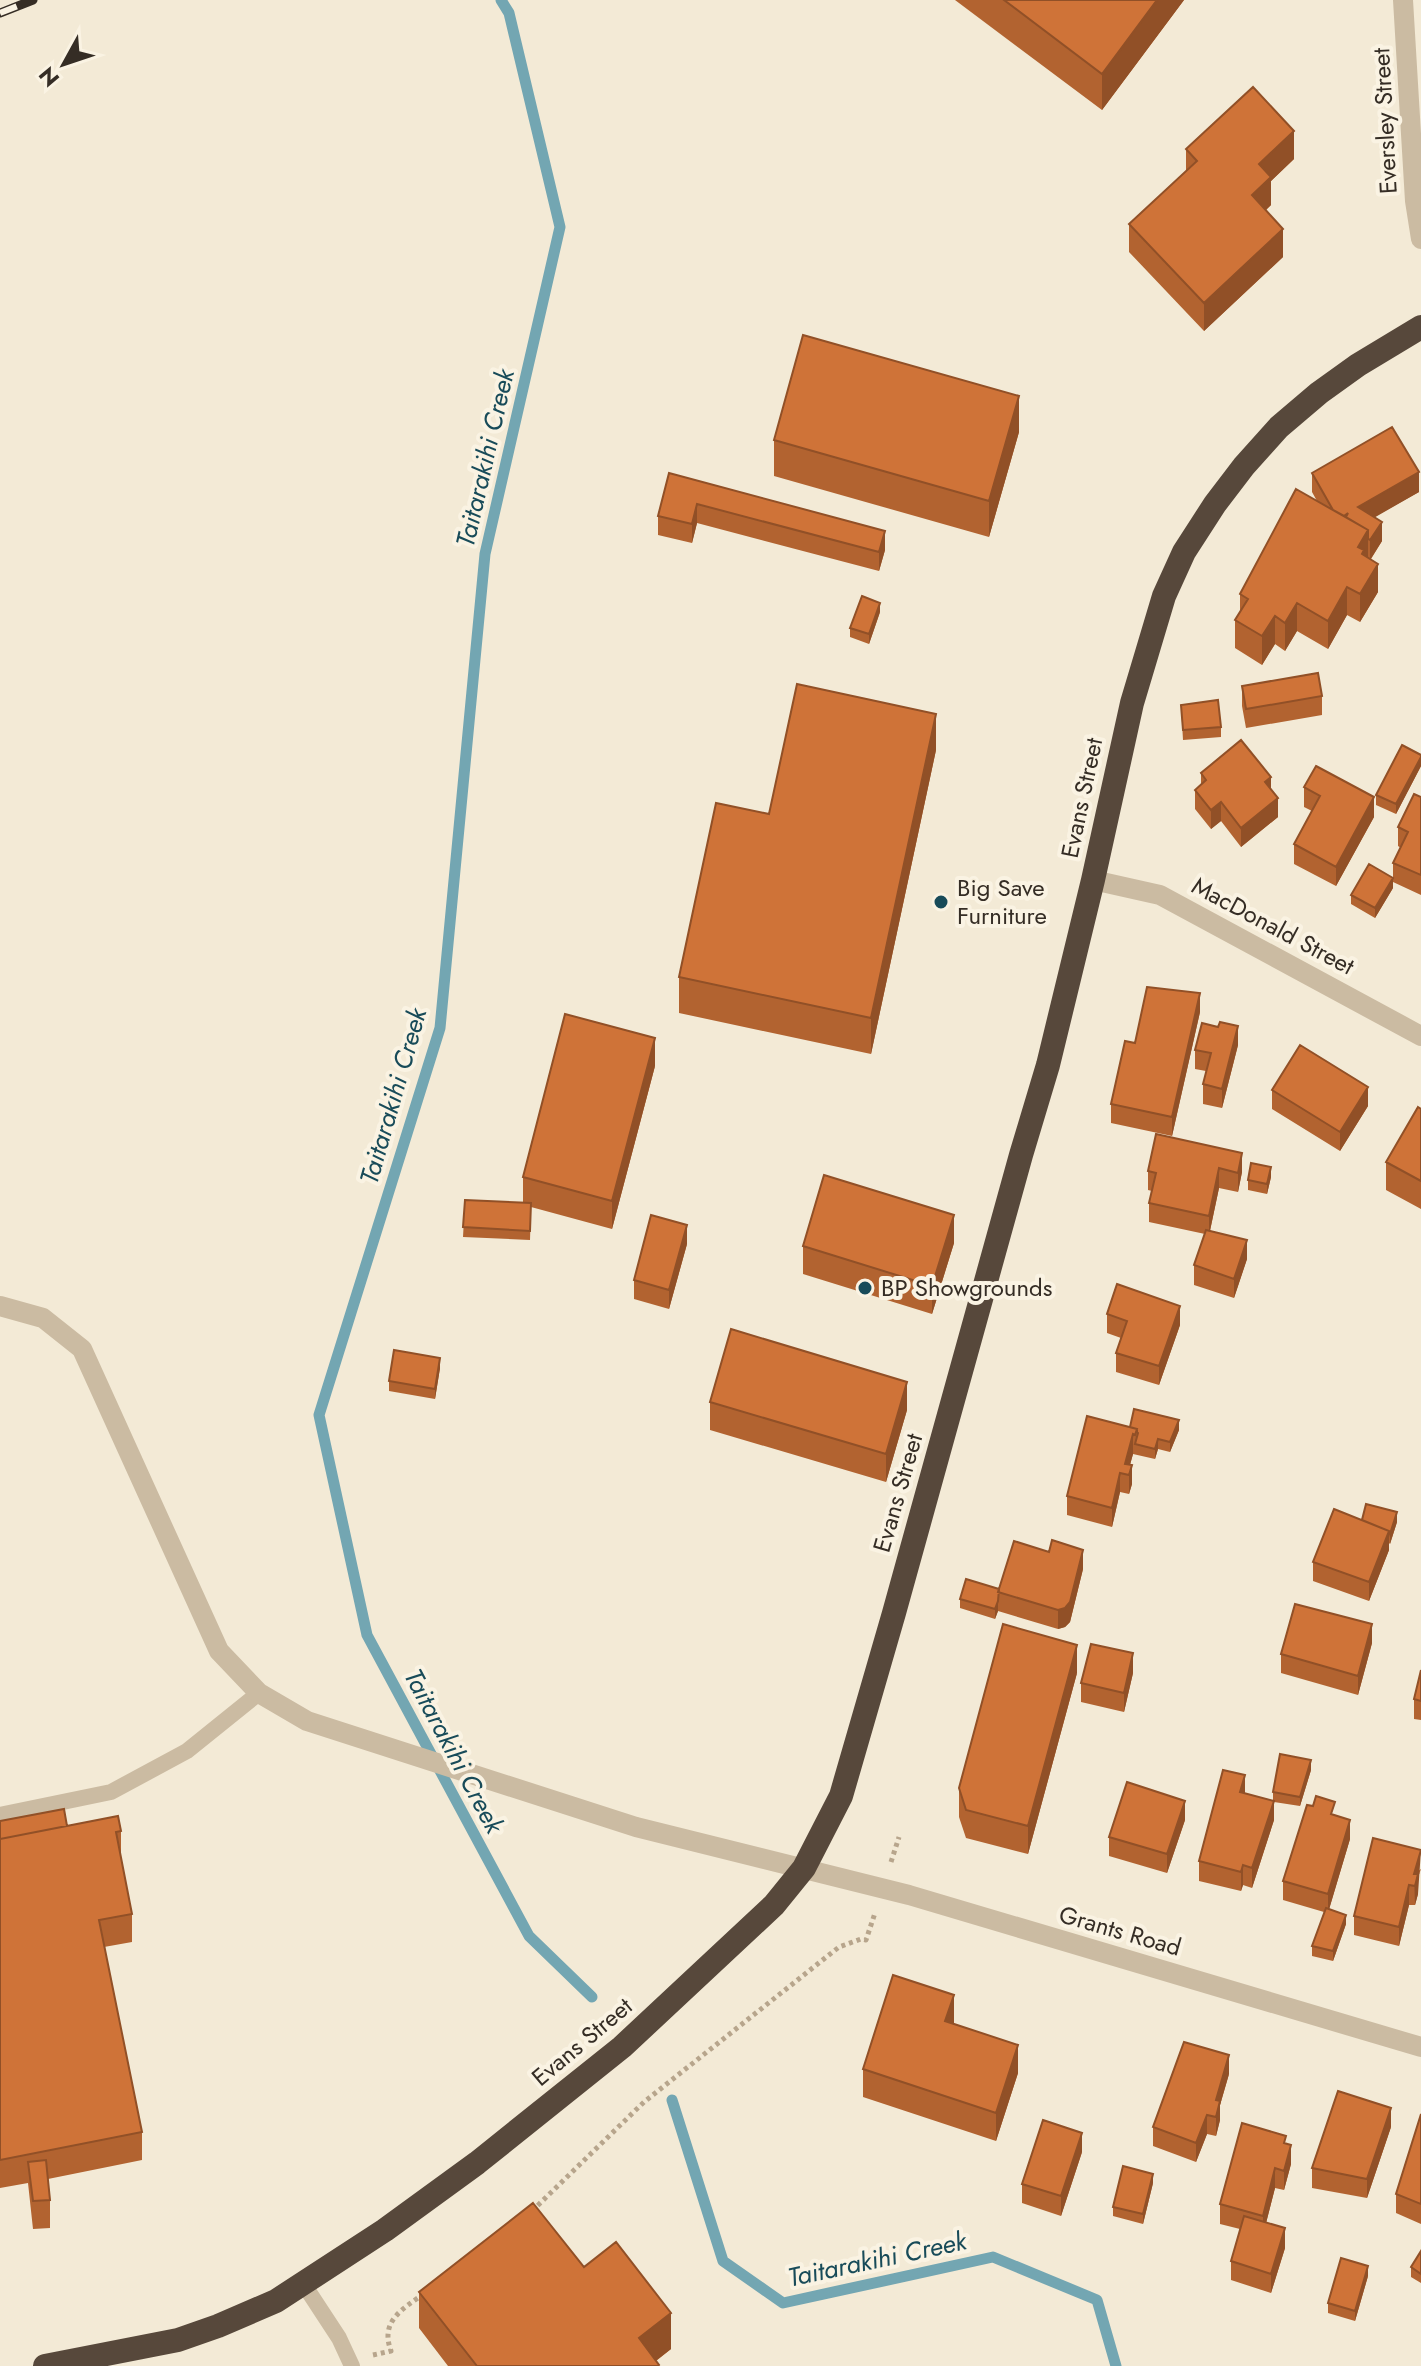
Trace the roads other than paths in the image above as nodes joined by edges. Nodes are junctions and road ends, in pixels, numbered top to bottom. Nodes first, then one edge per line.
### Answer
1 (1403, 0) edge
2 (1421, 239) edge
3 (1421, 327) edge
4 (1093, 880) junction
5 (1421, 1036) edge
6 (0, 1306) edge
7 (259, 1693) junction
8 (0, 1815) edge
9 (804, 1868) junction
10 (1421, 2047) edge
11 (303, 2283) junction
12 (45, 2366) edge
13 (352, 2366) edge

1 - 2 street, Eversley Street
3 - 4 highway, Evans Street
4 - 5 street, MacDonald Street
4 - 9 highway, Evans Street
6 - 7 street, Grants Road
7 - 8 lane
7 - 9 street, Grants Road
9 - 10 street, Grants Road
9 - 11 highway, Evans Street
11 - 12 highway, Evans Street
11 - 13 lane

